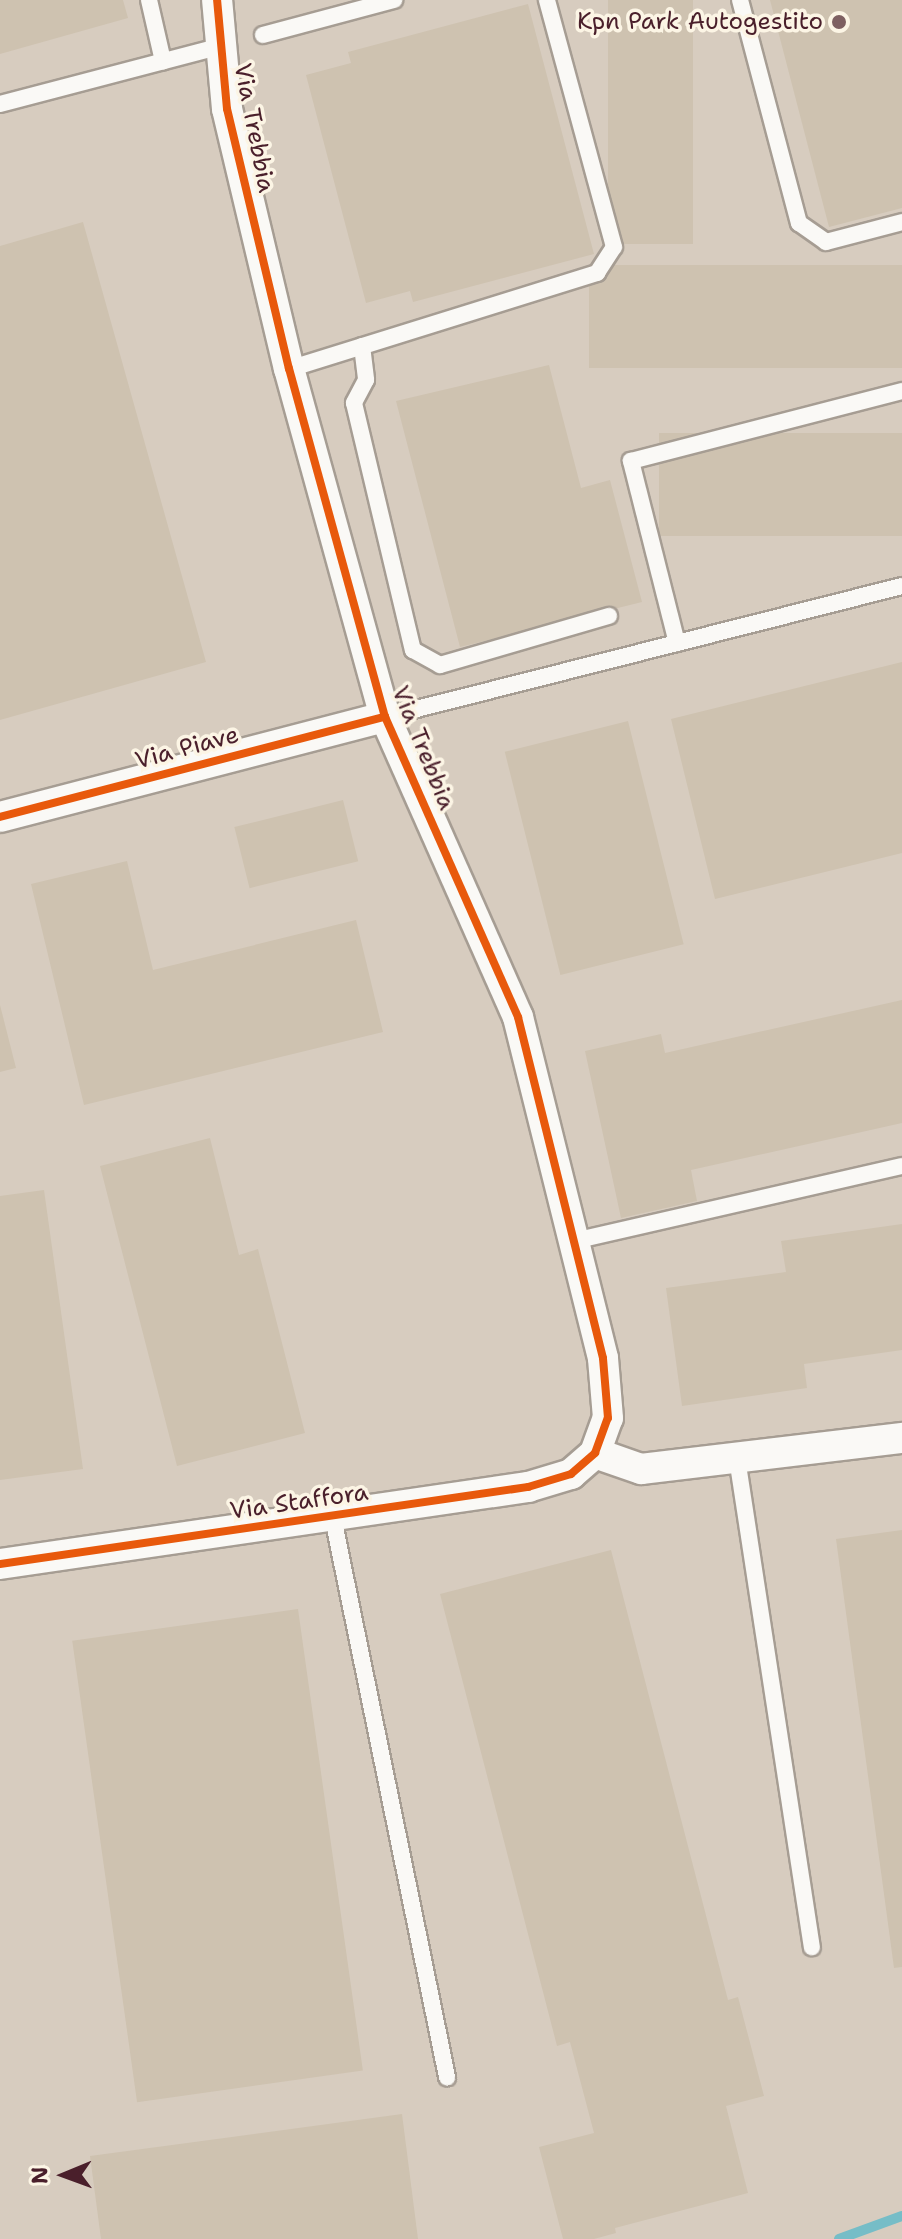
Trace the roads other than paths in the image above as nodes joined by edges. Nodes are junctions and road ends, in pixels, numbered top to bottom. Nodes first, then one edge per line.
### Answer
1 (149, 0) edge
2 (217, 0) edge
3 (394, 0) edge
4 (547, 0) edge
5 (740, 0) edge
6 (263, 35) dead end
7 (206, 50) junction
8 (163, 61) junction
9 (0, 104) edge
10 (902, 222) edge
11 (362, 346) junction
12 (289, 369) junction
13 (902, 391) edge
14 (902, 586) edge
15 (609, 616) dead end
16 (677, 643) junction
17 (385, 717) junction
18 (0, 817) edge
19 (902, 1166) edge
20 (574, 1241) junction
21 (902, 1438) edge
22 (595, 1453) junction
23 (737, 1458) junction
24 (333, 1518) junction
25 (0, 1564) edge
26 (812, 1947) dead end
27 (447, 2077) dead end

1 - 8 lane
2 - 7 street, Via Trebbia
3 - 6 lane
4 - 11 lane
5 - 10 lane
7 - 8 lane
7 - 12 street, Via Trebbia
8 - 9 lane
11 - 12 lane
11 - 15 lane
12 - 17 street, Via Trebbia
13 - 16 lane
14 - 16 lane
16 - 17 lane
17 - 18 street, Via Piave
17 - 20 street, Via Trebbia
19 - 20 lane
20 - 22 street, Via Trebbia
21 - 23 street
22 - 23 street
22 - 24 street, Via Staffora
23 - 26 lane
24 - 25 street, Via Staffora
24 - 27 lane, Via Staffora

